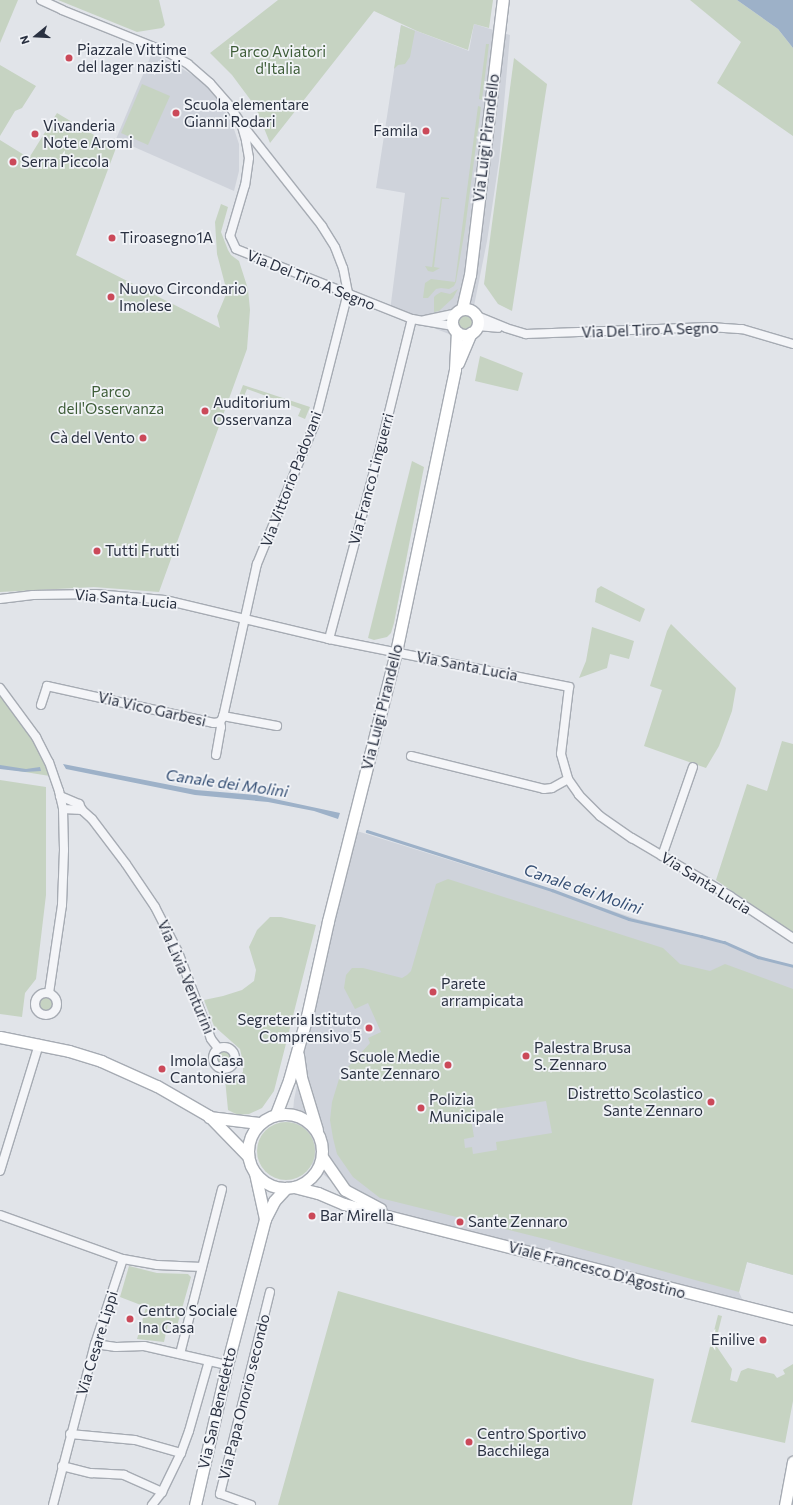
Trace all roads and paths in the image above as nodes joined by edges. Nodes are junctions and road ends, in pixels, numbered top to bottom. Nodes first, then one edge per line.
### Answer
1 (41, 0) edge
2 (503, 0) edge
3 (241, 123) junction
4 (348, 293) junction
5 (469, 318) junction
6 (412, 319) junction
7 (420, 321) junction
8 (455, 329) junction
9 (793, 344) edge
10 (455, 369) junction
11 (0, 599) edge
12 (246, 619) junction
13 (329, 639) junction
14 (396, 652) junction
15 (0, 688) edge
16 (41, 705) dead end
17 (221, 719) junction
18 (277, 726) dead end
19 (216, 755) dead end
20 (411, 756) dead end
21 (693, 767) dead end
22 (568, 779) junction
23 (60, 796) junction
24 (63, 809) junction
25 (82, 810) junction
26 (662, 856) junction
27 (793, 938) edge
28 (49, 993) dead end
29 (0, 1037) edge
30 (38, 1044) junction
31 (299, 1044) junction
32 (218, 1048) dead end
33 (276, 1114) junction
34 (209, 1116) junction
35 (259, 1123) junction
36 (318, 1134) junction
37 (248, 1156) junction
38 (322, 1157) junction
39 (0, 1171) edge
40 (255, 1173) junction
41 (290, 1188) junction
42 (222, 1189) dead end
43 (345, 1190) junction
44 (344, 1204) junction
45 (0, 1215) edge
46 (265, 1219) junction
47 (402, 1219) junction
48 (123, 1258) junction
49 (202, 1268) junction
50 (270, 1292) dead end
51 (793, 1319) edge
52 (95, 1344) junction
53 (180, 1354) junction
54 (209, 1361) junction
55 (227, 1365) junction
56 (70, 1434) junction
57 (181, 1453) junction
58 (793, 1462) edge
59 (62, 1466) junction
60 (790, 1491) edge
61 (162, 1492) junction
62 (52, 1505) edge
63 (152, 1505) edge
64 (195, 1505) edge
65 (251, 1505) edge
66 (784, 1505) edge

1 - 3 street, Via Del Tiro A Segno
2 - 5 street, Via Luigi Pirandello
3 - 4 street
3 - 4 street, Via Del Tiro A Segno
4 - 6 street, Via Del Tiro A Segno
4 - 12 street, Via Vittorio Padovani
5 - 7 street, Via Del Tiro A Segno
5 - 8 street, Via Luigi Pirandello
5 - 8 street
5 - 9 street, Via Del Tiro A Segno
5 - 10 street, Via Luigi Pirandello
6 - 7 street, Via Del Tiro A Segno
6 - 13 street, Via Franco Linguerri
7 - 8 street, Via Del Tiro A Segno
8 - 10 street, Via Luigi Pirandello
10 - 14 street, Via Luigi Pirandello
11 - 12 street, Via Santa Lucia
12 - 13 street, Via Santa Lucia
12 - 17 street, Via Vico Garbesi
13 - 14 street, Via Santa Lucia
14 - 22 street, Via Santa Lucia
14 - 31 street, Via Luigi Pirandello
15 - 23 street
16 - 17 street, Via Vico Garbesi
17 - 18 street
17 - 19 street
20 - 22 street
21 - 26 street
22 - 26 street, Via Santa Lucia
23 - 24 street
23 - 25 street, Via Livia Venturini
24 - 25 street
24 - 28 street
25 - 32 street, Via Livia Venturini
26 - 27 street, Via Santa Lucia
29 - 30 street
30 - 34 street
30 - 39 street
31 - 33 street, Via Luigi Pirandello
31 - 36 street, Via Luigi Pirandello
33 - 35 street
33 - 36 street, Viale Francesco D'Agostino
34 - 35 street
34 - 37 street
35 - 37 street
36 - 38 street, Viale Francesco D'Agostino
37 - 40 street
38 - 41 street
38 - 43 street, Viale Francesco D'Agostino
40 - 41 street, Viale Francesco D'Agostino
40 - 46 street, Via San Benedetto
41 - 44 street, Viale Francesco D'Agostino
41 - 46 street, Via San Benedetto
42 - 49 street
43 - 44 street
43 - 47 street, Viale Francesco D'Agostino
44 - 47 street, Viale Francesco D'Agostino
45 - 48 street
46 - 55 street, Via San Benedetto
47 - 51 street, Viale Francesco D'Agostino
48 - 49 street
48 - 52 street, Via Cesare Lippi
49 - 53 street
50 - 65 street, Via Papa Onorio secondo
52 - 53 street
52 - 56 street, Via Cesare Lippi
53 - 54 street
54 - 55 street
54 - 57 street
55 - 64 street, Via San Benedetto
56 - 57 street
56 - 59 street, Via Cesare Lippi
57 - 61 street
58 - 60 street
59 - 61 street
59 - 62 street, Via Cesare Lippi
60 - 66 street
61 - 63 street

